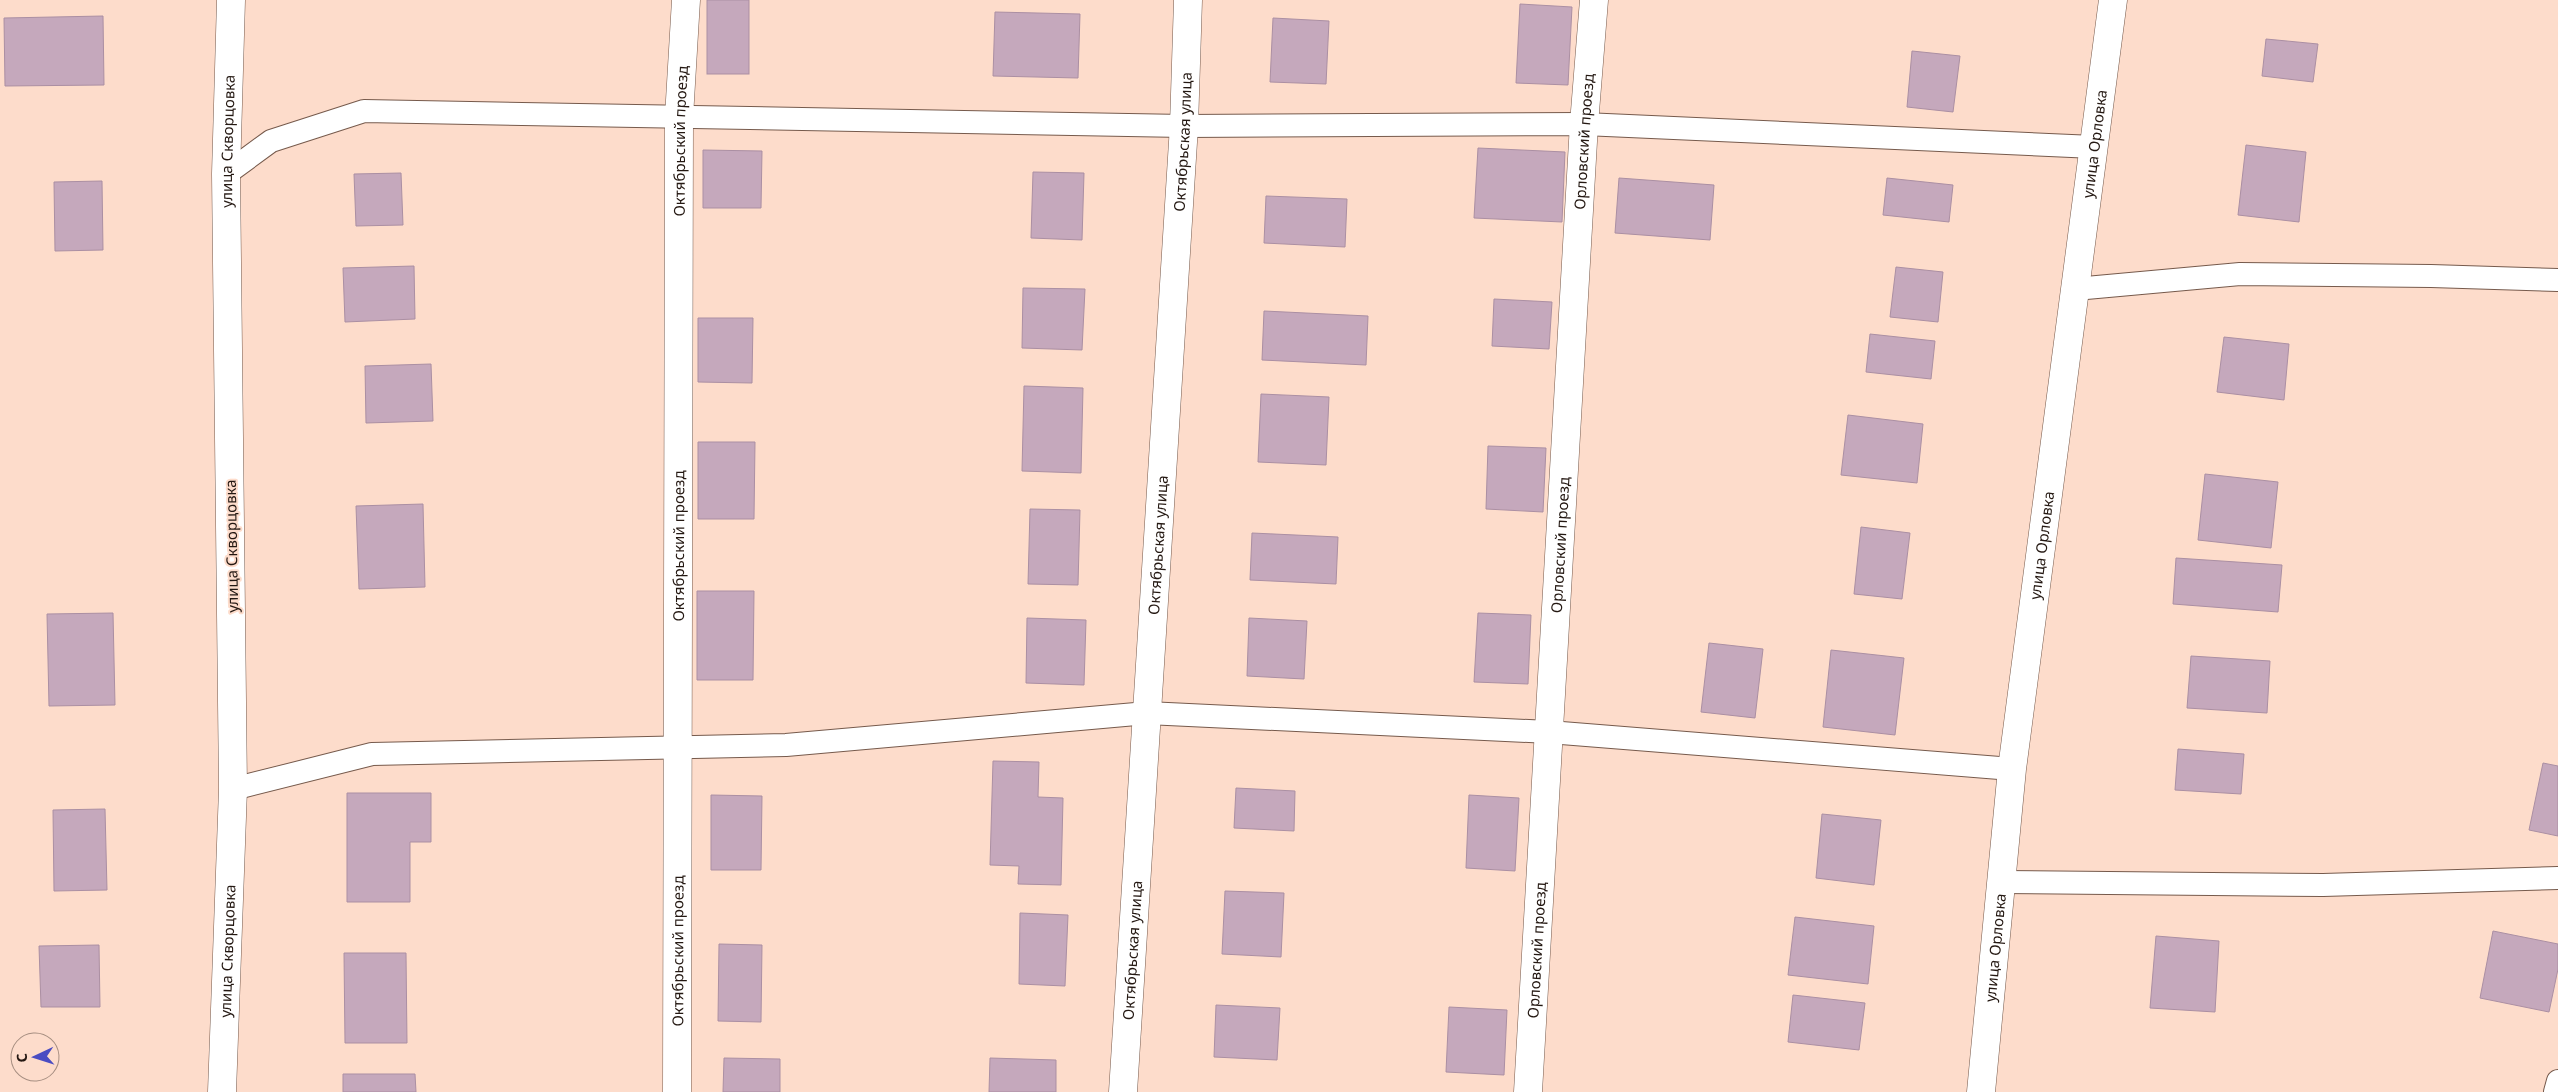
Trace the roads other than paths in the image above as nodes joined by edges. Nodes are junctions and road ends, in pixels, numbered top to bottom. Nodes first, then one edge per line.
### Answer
1 (231, 0) edge
2 (686, 0) edge
3 (1188, 0) edge
4 (1594, 0) edge
5 (2113, 0) edge
6 (678, 117) junction
7 (1584, 124) junction
8 (1184, 126) junction
9 (2094, 147) junction
10 (226, 174) junction
11 (2558, 280) edge
12 (2075, 289) junction
13 (1147, 713) junction
14 (1549, 732) junction
15 (679, 747) junction
16 (2012, 770) junction
17 (233, 789) junction
18 (2558, 878) edge
19 (2001, 882) junction
20 (2558, 1081) edge
21 (222, 1092) edge
22 (677, 1092) edge
23 (1123, 1092) edge
24 (1528, 1092) edge
25 (1981, 1092) edge
26 (2556, 1092) edge

1 - 10 street, улица Скворцовка
2 - 6 street, Октябрьский проезд
3 - 8 street, Октябрьская улица
4 - 7 street, Орловский проезд
5 - 9 street, улица Орловка
6 - 8 lane
6 - 10 lane
6 - 15 street, Октябрьский проезд
7 - 8 lane
7 - 9 lane
7 - 14 street, Орловский проезд
8 - 13 street, Октябрьская улица
9 - 12 street, улица Орловка
10 - 17 street, улица Скворцовка
11 - 12 lane
12 - 16 street, улица Орловка
13 - 14 lane
13 - 15 lane
13 - 23 street, Октябрьская улица
14 - 16 lane
14 - 24 street, Орловский проезд
15 - 17 lane
15 - 22 street, Октябрьский проезд
16 - 19 street, улица Орловка
17 - 21 street, улица Скворцовка
18 - 19 lane
19 - 25 street, улица Орловка
20 - 26 lane

